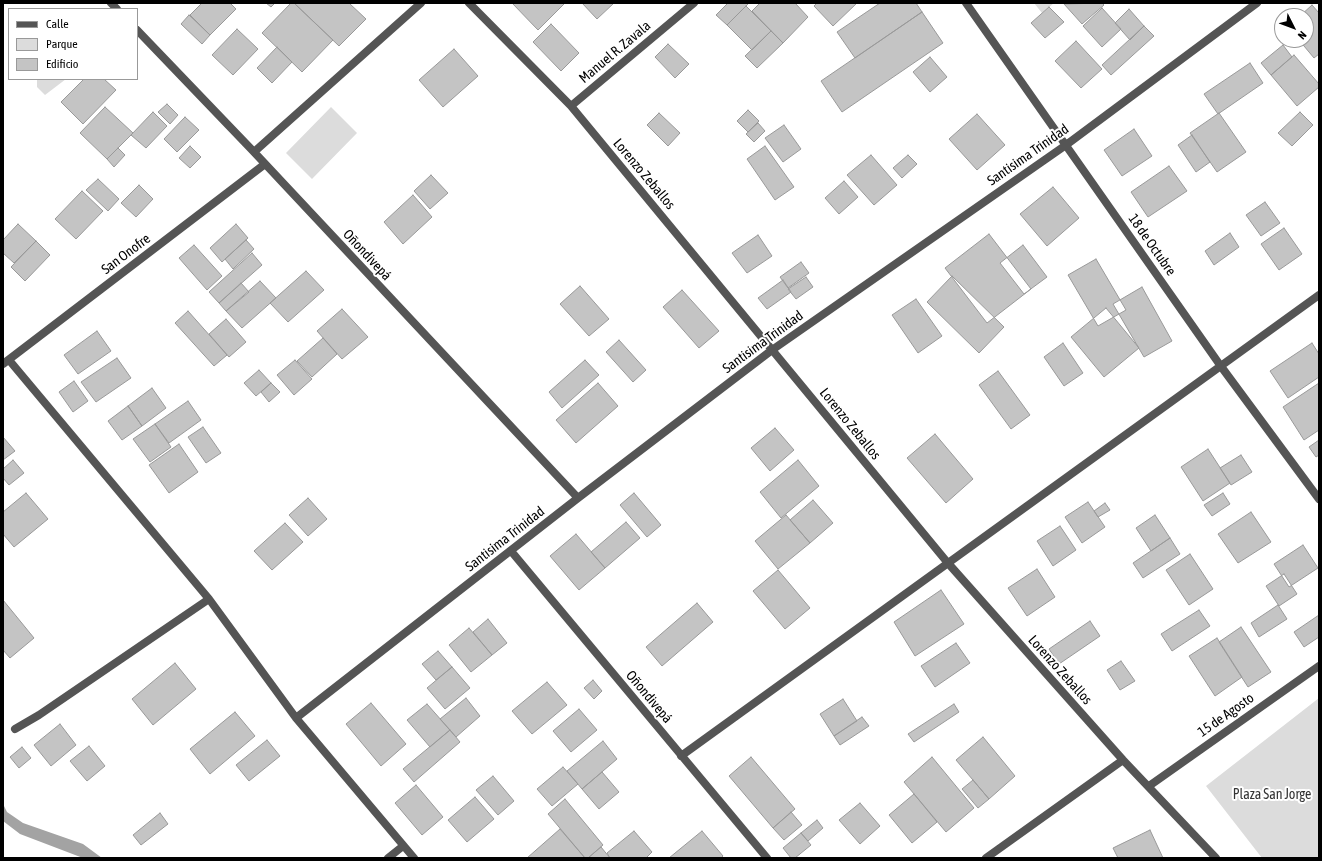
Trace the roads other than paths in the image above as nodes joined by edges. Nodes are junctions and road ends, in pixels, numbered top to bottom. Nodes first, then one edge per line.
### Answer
1 (421, 3) edge
2 (469, 3) edge
3 (694, 3) edge
4 (966, 3) edge
5 (1256, 3) edge
6 (138, 31) edge
7 (571, 106) junction
8 (1066, 145) junction
9 (254, 152) junction
10 (265, 164) junction
11 (1319, 295) edge
12 (772, 350) junction
13 (6, 362) edge
14 (1220, 365) junction
15 (578, 498) junction
16 (1319, 499) edge
17 (511, 551) junction
18 (947, 562) junction
19 (209, 599) junction
20 (1319, 666) edge
21 (296, 718) junction
22 (15, 728) dead end
23 (681, 756) junction
24 (1123, 760) junction
25 (1149, 786) junction
26 (403, 846) junction
27 (388, 858) edge
28 (414, 858) edge
29 (767, 858) edge
30 (986, 858) edge
31 (1216, 858) edge

1 - 9 street
2 - 7 street, Lorenzo Zeballos
3 - 7 street, Manuel R. Zavala
4 - 8 street, 18 de Octubre
5 - 8 street, Santisima Trinidad
6 - 9 street, Oñondivepá
7 - 12 street, Lorenzo Zeballos
8 - 12 street, Santisima Trinidad
8 - 14 street, 18 de Octubre
9 - 10 street, Oñondivepá
10 - 13 street, San Onofre
10 - 15 street, Oñondivepá
11 - 14 street
12 - 15 street, Santisima Trinidad
12 - 18 street, Lorenzo Zeballos
13 - 19 street
14 - 16 street, 18 de Octubre
14 - 18 street
15 - 17 street, Santisima Trinidad
17 - 21 street, Santisima Trinidad
17 - 23 street, Oñondivepá
18 - 23 street
18 - 24 street, Lorenzo Zeballos
19 - 21 street
19 - 22 street
20 - 25 street, 15 de Agosto
21 - 26 street
23 - 29 street, Oñondivepá
24 - 25 street, Lorenzo Zeballos
24 - 30 street
25 - 31 street, Lorenzo Zeballos
26 - 27 street
26 - 28 street

